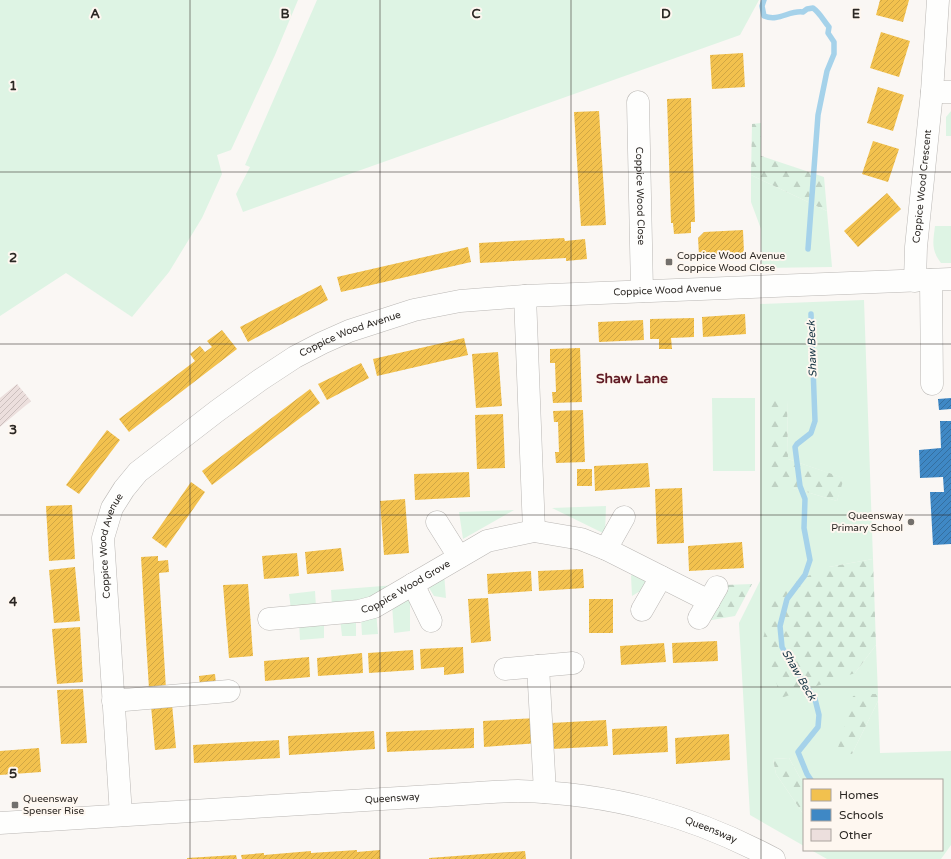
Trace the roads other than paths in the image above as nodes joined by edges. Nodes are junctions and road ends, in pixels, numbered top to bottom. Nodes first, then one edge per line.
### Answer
1 (938, 0) edge
2 (941, 92) edge
3 (638, 102) dead end
4 (933, 280) edge
5 (642, 291) junction
6 (525, 296) junction
7 (932, 384) dead end
8 (624, 517) dead end
9 (437, 522) dead end
10 (534, 531) junction
11 (606, 549) junction
12 (460, 557) junction
13 (661, 577) junction
14 (413, 584) junction
15 (708, 602) dead end
16 (642, 610) dead end
17 (269, 618) dead end
18 (431, 621) dead end
19 (573, 663) dead end
20 (538, 666) junction
21 (505, 669) dead end
22 (229, 691) dead end
23 (113, 701) junction
24 (545, 792) junction
25 (121, 815) junction
26 (0, 823) edge
27 (774, 859) edge

1 - 2 street, Coppice Wood Crescent
2 - 4 street, Coppice Wood Crescent
3 - 5 street, Coppice Wood Close
4 - 5 street, Coppice Wood Avenue
4 - 7 street, Coppice Wood Crescent
5 - 6 street, Coppice Wood Avenue
6 - 10 street
6 - 23 street, Coppice Wood Avenue
8 - 11 street
9 - 12 street
10 - 11 street, Coppice Wood Grove
10 - 12 street, Coppice Wood Grove
11 - 13 street, Coppice Wood Grove
12 - 14 street, Coppice Wood Grove
13 - 15 street, Coppice Wood Grove
13 - 16 street
14 - 17 street, Coppice Wood Grove
14 - 18 street
19 - 20 street
20 - 21 street
20 - 24 street
22 - 23 street
23 - 25 street, Coppice Wood Avenue
24 - 25 street, Queensway
24 - 27 street, Queensway
25 - 26 street, Queensway

